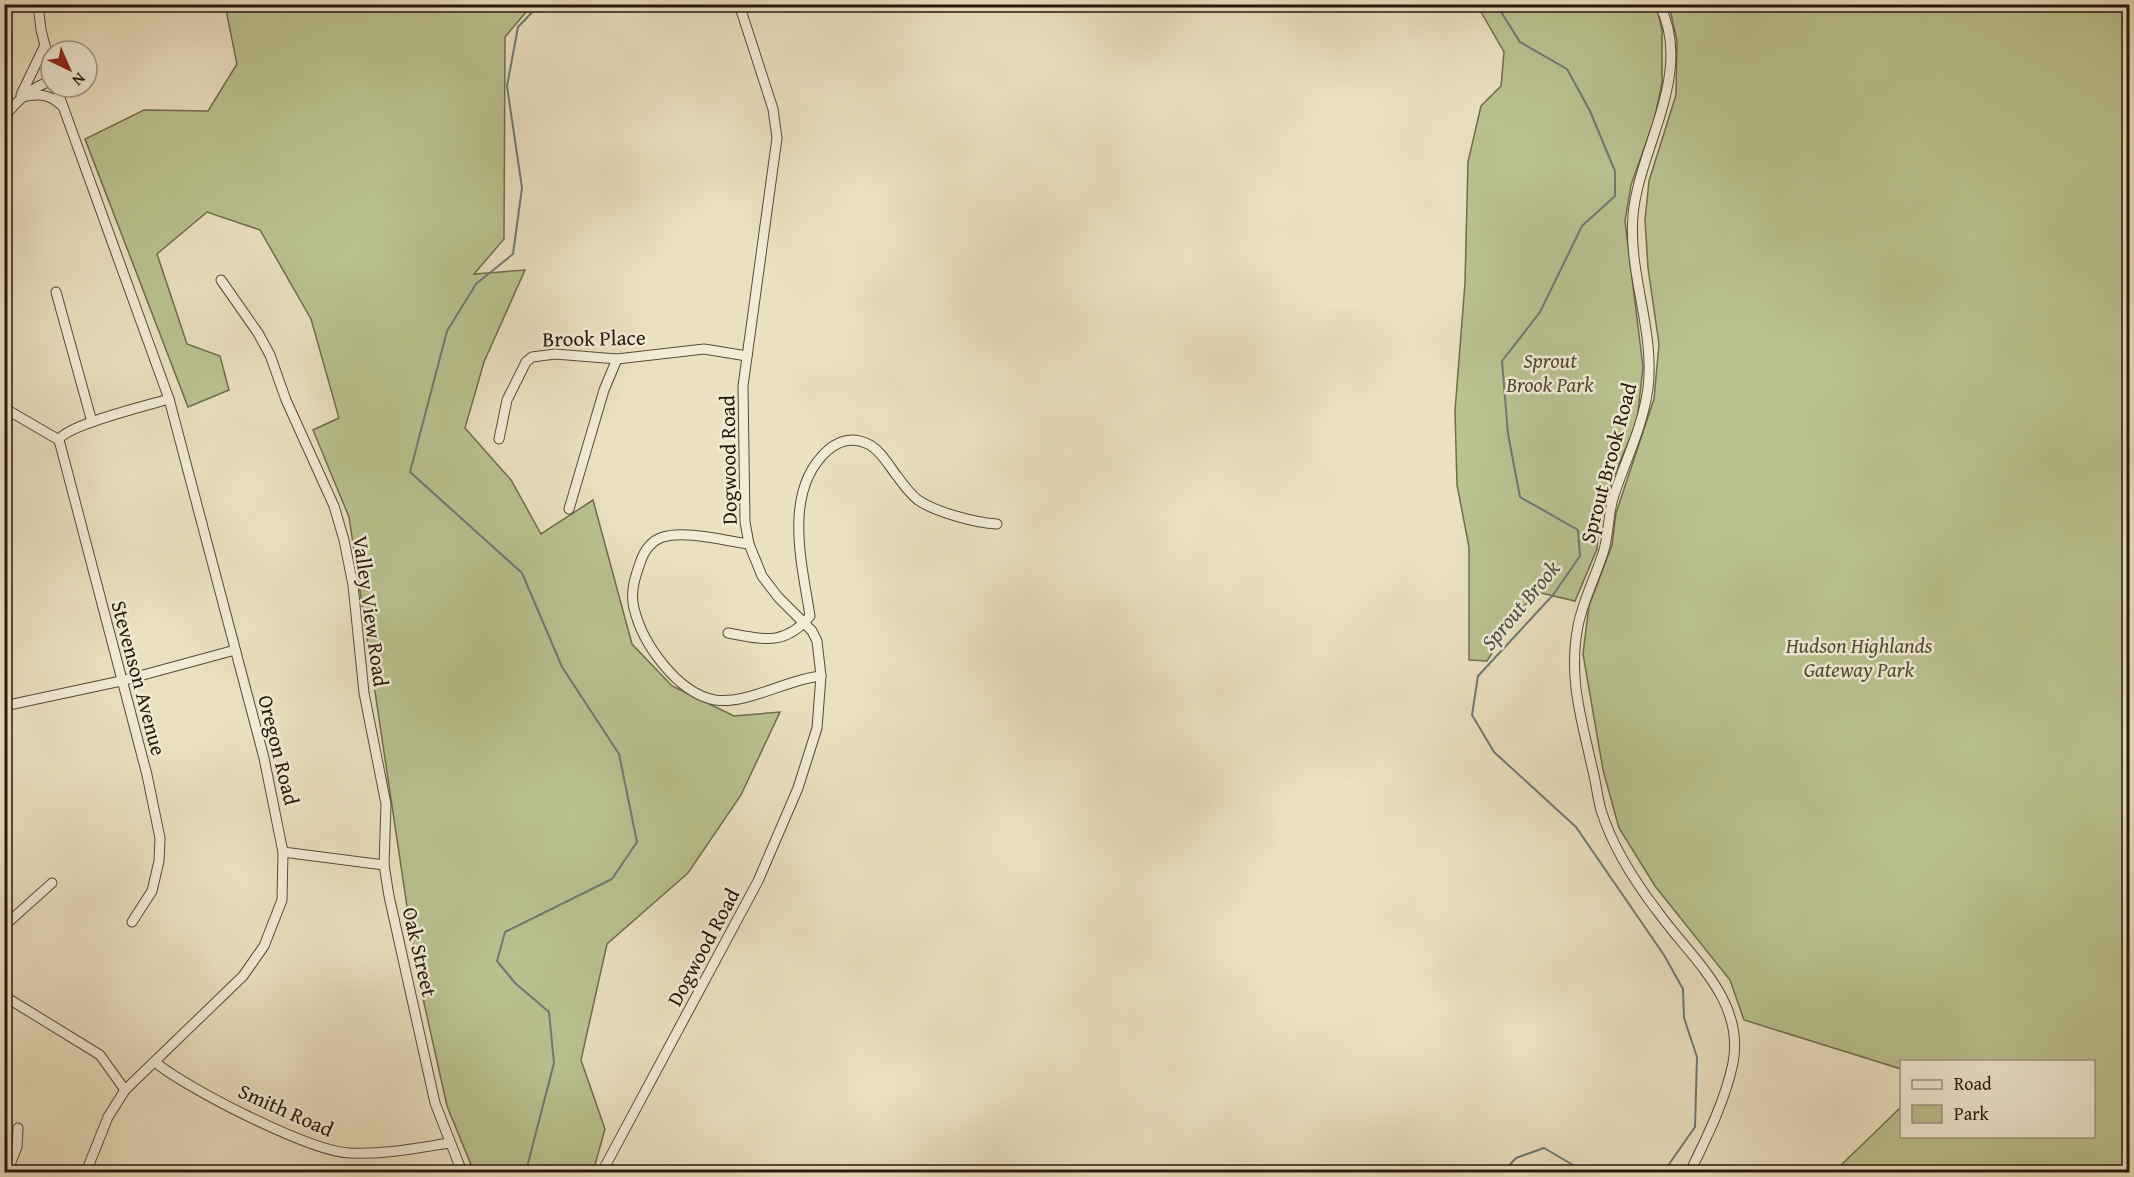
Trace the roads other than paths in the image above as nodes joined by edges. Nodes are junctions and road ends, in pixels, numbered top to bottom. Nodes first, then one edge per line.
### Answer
1 (38, 4) edge
2 (739, 4) edge
3 (1659, 4) edge
4 (44, 39) edge
5 (39, 58) edge
6 (39, 88) edge
7 (20, 98) junction
8 (59, 99) edge
9 (61, 105) junction
10 (4, 117) edge
11 (221, 280) dead end
12 (56, 292) dead end
13 (747, 356) junction
14 (617, 359) junction
15 (169, 399) junction
16 (4, 408) edge
17 (92, 422) junction
18 (59, 440) junction
19 (499, 440) dead end
20 (569, 509) dead end
21 (997, 524) dead end
22 (749, 544) junction
23 (804, 623) junction
24 (728, 633) dead end
25 (235, 650) junction
26 (821, 676) junction
27 (121, 681) junction
28 (4, 706) edge
29 (284, 852) junction
30 (384, 865) junction
31 (52, 883) dead end
32 (132, 922) dead end
33 (4, 926) edge
34 (4, 996) edge
35 (154, 1062) junction
36 (124, 1090) junction
37 (18, 1128) dead end
38 (449, 1143) junction
39 (7, 1173) edge
40 (86, 1173) edge
41 (462, 1173) edge
42 (602, 1173) edge
43 (1690, 1173) edge

1 - 4 street
2 - 13 street, Dogwood Road
3 - 43 street, Sprout Brook Road
5 - 7 street
6 - 7 street
7 - 9 street
7 - 10 street
8 - 9 street, Oregon Road
9 - 15 street, Oregon Road
11 - 30 street, Valley View Road
12 - 17 street
13 - 14 street, Brook Place
13 - 22 street, Dogwood Road
14 - 19 street, Brook Place
14 - 20 street
15 - 17 street
15 - 25 street, Oregon Road
16 - 18 street
17 - 18 street
18 - 27 street, Stevenson Avenue
21 - 23 street
22 - 23 street, Dogwood Road
22 - 26 street
23 - 24 street
23 - 26 street, Dogwood Road
25 - 27 street
25 - 29 street, Oregon Road
26 - 42 street, Dogwood Road
27 - 28 street
27 - 32 street, Stevenson Avenue
29 - 30 street
29 - 35 street, Oregon Road
30 - 38 street, Oak Street
31 - 33 street
34 - 36 street
35 - 36 street, Oregon Road
35 - 38 street, Smith Road
36 - 40 street, Oregon Road
37 - 39 street
38 - 41 street

